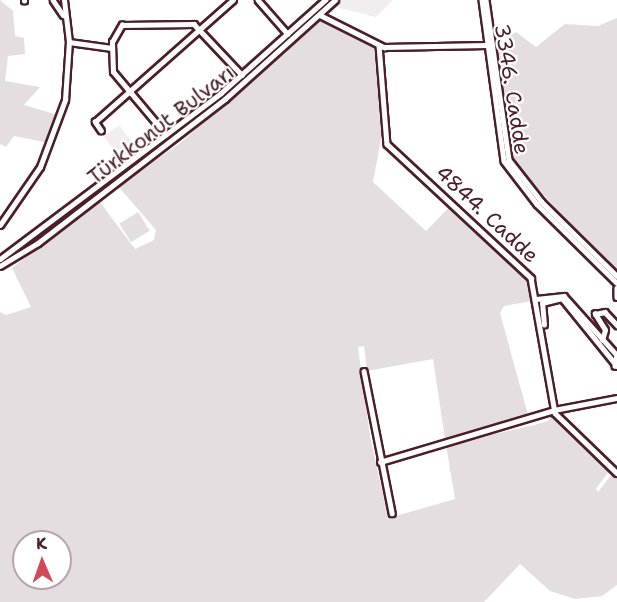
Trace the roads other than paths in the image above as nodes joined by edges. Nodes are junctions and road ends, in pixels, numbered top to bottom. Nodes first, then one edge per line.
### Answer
1 (53, 0) edge
2 (64, 0) edge
3 (233, 0) edge
4 (258, 0) edge
5 (325, 0) edge
6 (335, 0) edge
7 (484, 0) edge
8 (63, 15) junction
9 (320, 15) junction
10 (201, 32) junction
11 (288, 34) junction
12 (69, 42) junction
13 (379, 45) junction
14 (488, 45) junction
15 (112, 48) junction
16 (243, 75) junction
17 (128, 93) junction
18 (101, 131) dead end
19 (166, 135) junction
20 (0, 225) edge
21 (0, 258) edge
22 (0, 266) edge
23 (617, 276) edge
24 (617, 283) edge
25 (617, 288) edge
26 (617, 297) edge
27 (536, 299) junction
28 (544, 325) dead end
29 (617, 325) edge
30 (602, 340) junction
31 (617, 355) edge
32 (616, 366) edge
33 (364, 371) dead end
34 (617, 398) edge
35 (554, 410) junction
36 (380, 462) junction
37 (617, 473) edge
38 (392, 513) dead end

1 - 8 street
2 - 8 street
3 - 10 street
4 - 11 street
5 - 11 street, Türkkonut Bulvarı
6 - 9 street, Türkkonut Bulvarı
7 - 14 street, 3346. Cadde
7 - 23 street, 3346. Cadde
8 - 12 street
9 - 13 street
9 - 22 street, Türkkonut Bulvarı
10 - 15 street
10 - 16 street
10 - 17 street
11 - 16 street, Türkkonut Bulvarı
12 - 15 street
12 - 20 street
13 - 14 street
13 - 27 street, 4844. Cadde
14 - 24 street, 3346. Cadde
15 - 17 street
16 - 19 street, Türkkonut Bulvarı
17 - 18 street
17 - 19 street
19 - 21 street, Türkkonut Bulvarı
25 - 26 street
27 - 30 street
27 - 35 street, 4844. Cadde
28 - 32 street
29 - 30 street
30 - 31 street
31 - 32 street
33 - 36 street
34 - 35 street
35 - 36 street
35 - 37 street
36 - 38 street

